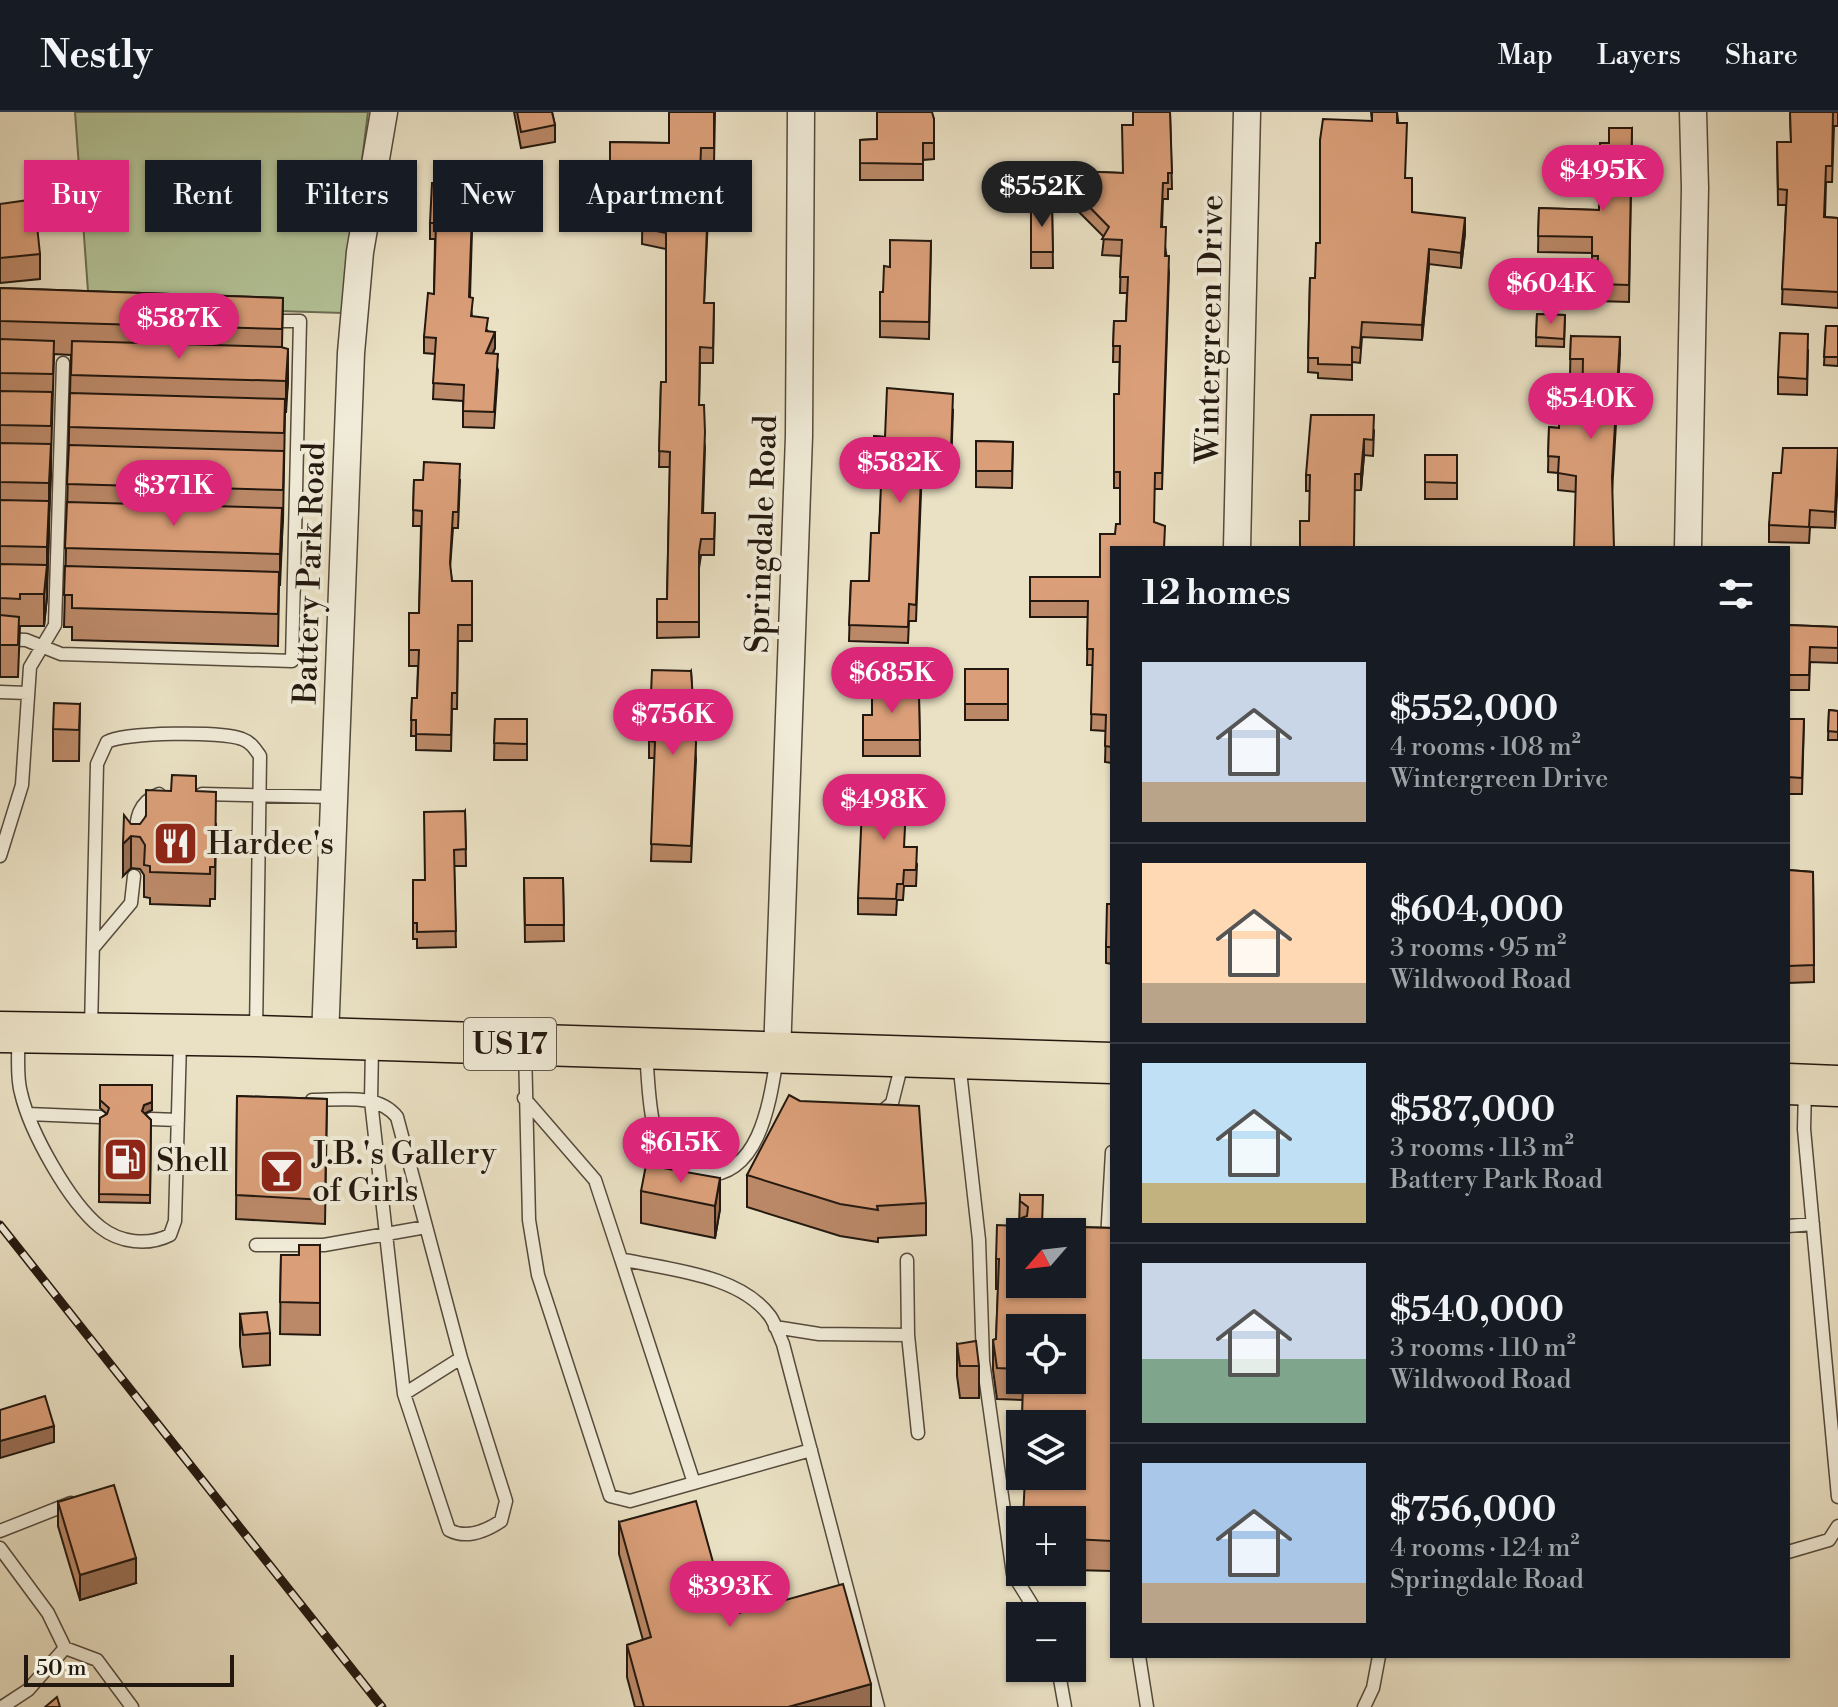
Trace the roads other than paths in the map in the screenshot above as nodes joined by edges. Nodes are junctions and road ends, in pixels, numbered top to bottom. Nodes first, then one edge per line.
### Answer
1 (384, 112) edge
2 (801, 112) edge
3 (1247, 112) edge
4 (1693, 112) edge
5 (253, 320) edge
6 (47, 363) edge
7 (63, 363) junction
8 (79, 364) edge
9 (283, 369) edge
10 (299, 370) junction
11 (46, 415) edge
12 (62, 416) junction
13 (77, 416) edge
14 (282, 422) edge
15 (297, 422) junction
16 (45, 467) edge
17 (60, 467) junction
18 (75, 468) edge
19 (281, 474) edge
20 (296, 474) junction
21 (44, 524) edge
22 (58, 524) junction
23 (74, 525) edge
24 (279, 530) edge
25 (295, 531) junction
26 (1237, 546) edge
27 (1688, 546) edge
28 (42, 588) edge
29 (56, 589) junction
30 (72, 589) edge
31 (278, 595) edge
32 (293, 595) junction
33 (0, 639) edge
34 (42, 647) junction
35 (0, 692) edge
36 (27, 693) junction
37 (168, 793) edge
38 (183, 793) edge
39 (261, 795) junction
40 (334, 797) junction
41 (135, 848) edge
42 (0, 856) edge
43 (134, 876) dead end
44 (92, 956) junction
45 (9, 1032) edge
46 (91, 1033) junction
47 (181, 1035) junction
48 (256, 1036) junction
49 (325, 1038) junction
50 (372, 1040) junction
51 (525, 1045) junction
52 (646, 1049) junction
53 (777, 1054) junction
54 (902, 1057) junction
55 (958, 1059) junction
56 (1110, 1063) edge
57 (1810, 1085) edge
58 (524, 1098) junction
59 (292, 1099) edge
60 (371, 1101) junction
61 (768, 1113) junction
62 (28, 1114) junction
63 (784, 1114) edge
64 (100, 1117) edge
65 (864, 1117) edge
66 (151, 1119) edge
67 (178, 1120) junction
68 (1110, 1177) edge
69 (1813, 1224) junction
70 (1790, 1226) edge
71 (426, 1227) junction
72 (384, 1234) junction
73 (1105, 1240) edge
74 (256, 1245) dead end
75 (621, 1259) junction
76 (907, 1260) dead end
77 (775, 1327) junction
78 (908, 1335) junction
79 (461, 1358) junction
80 (404, 1394) junction
81 (918, 1433) dead end
82 (811, 1450) junction
83 (694, 1483) junction
84 (1838, 1497) edge
85 (77, 1501) edge
86 (1838, 1526) edge
87 (0, 1531) edge
88 (0, 1548) edge
89 (1790, 1551) edge
90 (1030, 1602) edge
91 (65, 1648) junction
92 (1139, 1658) edge
93 (1379, 1658) edge
94 (1061, 1682) edge
95 (2, 1707) edge
96 (132, 1707) edge
97 (878, 1707) edge
98 (1065, 1707) edge
99 (1147, 1707) edge
100 (1364, 1707) edge

1 - 40 street, Battery Park Road
2 - 53 street, Springdale Road
3 - 26 street, Wintergreen Drive
4 - 27 street
5 - 10 lane
6 - 7 lane
7 - 8 lane
7 - 12 lane
9 - 10 lane
10 - 15 lane
11 - 12 lane
12 - 13 lane
12 - 17 lane
14 - 15 lane
15 - 20 lane
16 - 17 lane
17 - 18 lane
17 - 22 lane
19 - 20 lane
20 - 25 lane
21 - 22 lane
22 - 23 lane
22 - 29 lane
24 - 25 lane
25 - 32 lane
28 - 29 lane
29 - 30 lane
29 - 34 lane
31 - 32 lane
32 - 34 lane
33 - 34 lane
34 - 36 lane
35 - 36 lane
36 - 42 lane
37 - 41 lane
38 - 39 lane
39 - 40 lane
39 - 44 lane
39 - 48 lane
40 - 49 street, Battery Park Road
43 - 44 lane
44 - 46 lane
45 - 46 main road, US 17
45 - 62 lane
46 - 47 main road, US 17
47 - 48 main road, US 17
47 - 67 lane
48 - 49 main road, US 17
49 - 50 main road, US 17
50 - 51 main road, US 17
50 - 60 lane
51 - 52 main road, US 17
51 - 58 lane
52 - 53 main road, US 17
52 - 61 lane
53 - 54 main road, US 17
53 - 61 lane
54 - 55 main road, US 17
54 - 65 lane
55 - 56 main road, US 17
55 - 90 lane
57 - 69 lane
58 - 75 lane
58 - 83 lane
59 - 60 lane
60 - 71 lane
60 - 72 lane
61 - 63 lane
62 - 64 lane
62 - 67 lane
66 - 67 lane
68 - 73 lane
69 - 70 lane
69 - 84 lane
71 - 72 lane
71 - 79 lane
72 - 74 lane
72 - 80 lane
75 - 77 lane
75 - 83 lane
76 - 78 lane
77 - 78 lane
77 - 82 lane
78 - 81 lane
79 - 80 lane
79 - 80 lane
82 - 83 lane
82 - 97 lane
85 - 87 lane
86 - 89 lane
88 - 91 lane
91 - 95 lane
91 - 96 lane
92 - 99 lane
93 - 100 lane
94 - 98 lane

